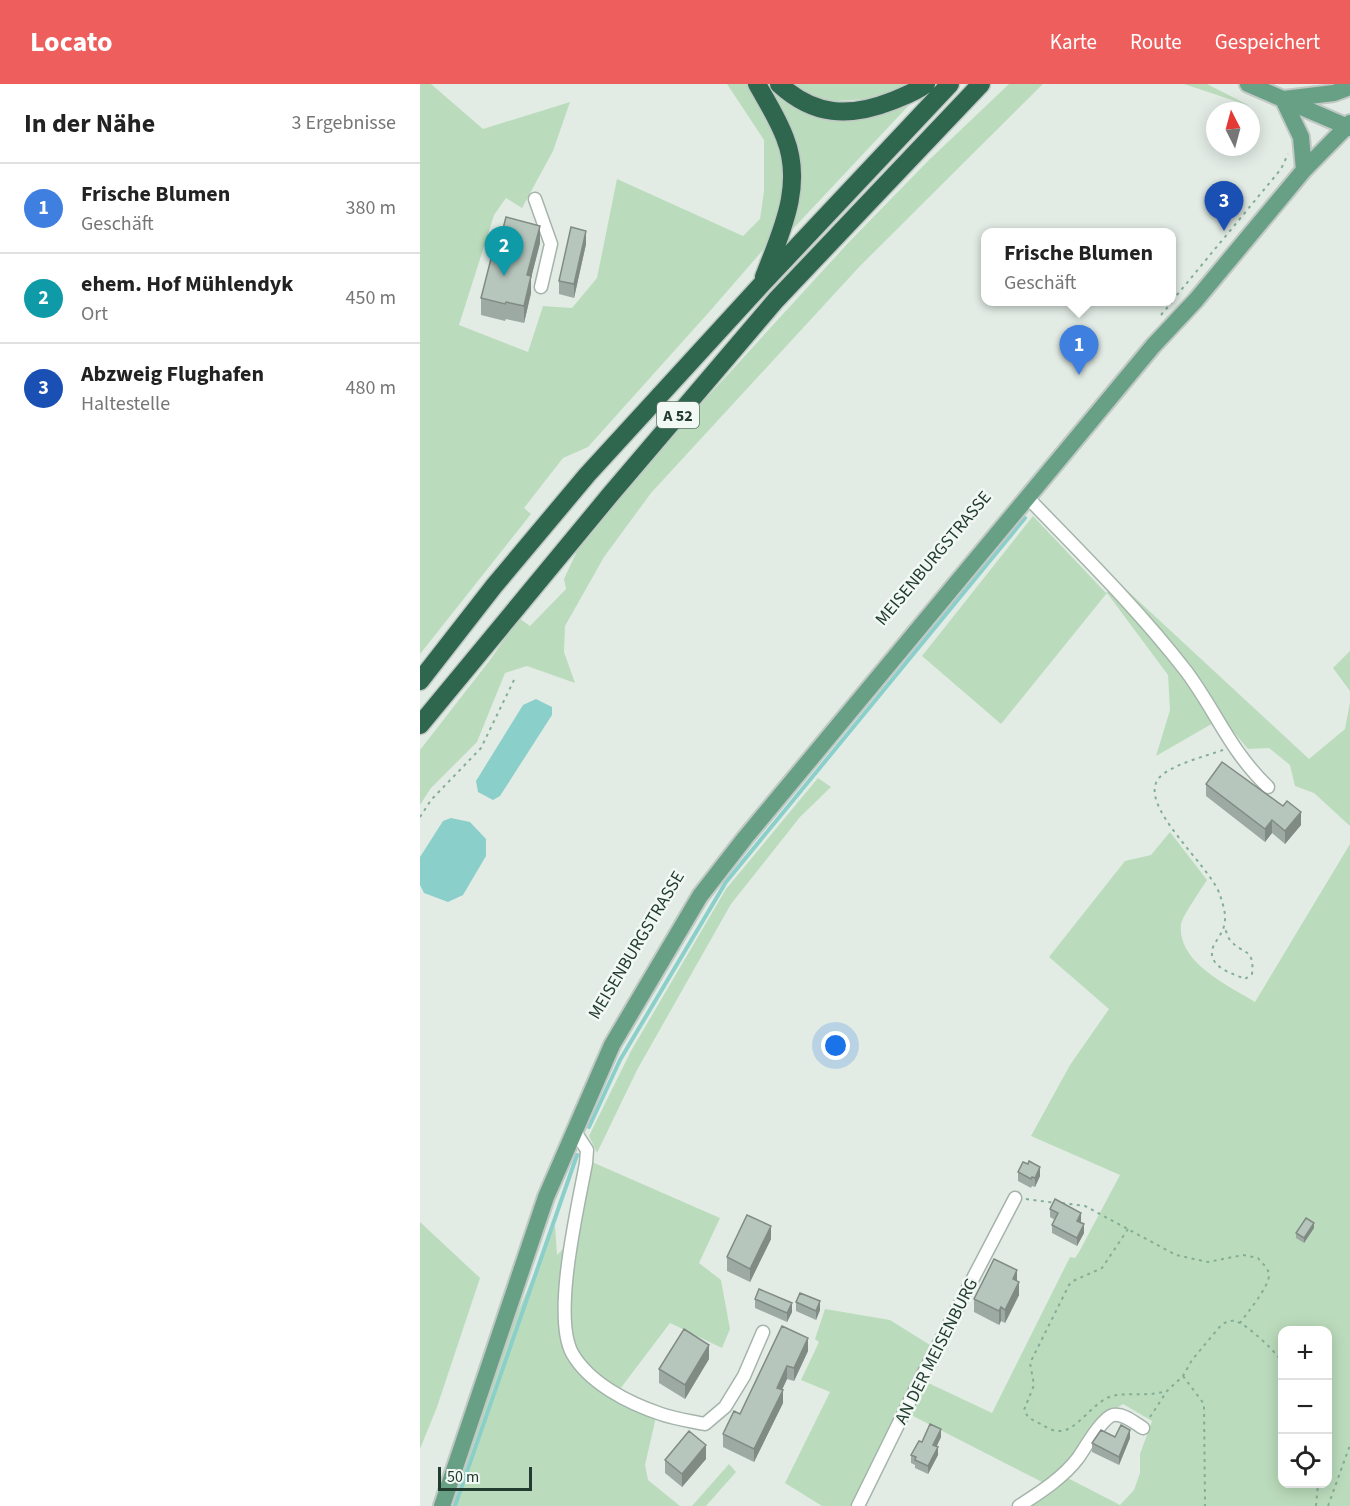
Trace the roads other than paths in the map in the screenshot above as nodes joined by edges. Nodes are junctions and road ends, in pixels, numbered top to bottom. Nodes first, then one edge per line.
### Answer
1 (758, 84) edge
2 (779, 84) edge
3 (926, 84) edge
4 (950, 84) edge
5 (981, 84) edge
6 (1248, 84) edge
7 (1350, 87) edge
8 (1284, 99) junction
9 (1349, 126) edge
10 (1304, 170) junction
11 (535, 199) dead end
12 (761, 285) junction
13 (541, 287) dead end
14 (1028, 498) junction
15 (420, 681) edge
16 (420, 725) edge
17 (1269, 787) dead end
18 (574, 1130) junction
19 (1014, 1198) road end
20 (763, 1332) dead end
21 (1143, 1428) road end
22 (442, 1506) edge
23 (858, 1506) edge
24 (1019, 1506) edge

1 - 12 highway
2 - 3 highway
4 - 12 highway, A 52
5 - 16 highway, A 52
6 - 8 main road
7 - 8 main road
8 - 9 main road
8 - 10 main road
9 - 10 main road, MEISENBURGSTRASSE
10 - 14 main road, MEISENBURGSTRASSE
11 - 13 street
12 - 15 highway, A 52
14 - 17 street
14 - 18 main road, MEISENBURGSTRASSE
18 - 20 street
18 - 22 main road, MEISENBURGSTRASSE
19 - 23 street, AN DER MEISENBURG
21 - 24 street

